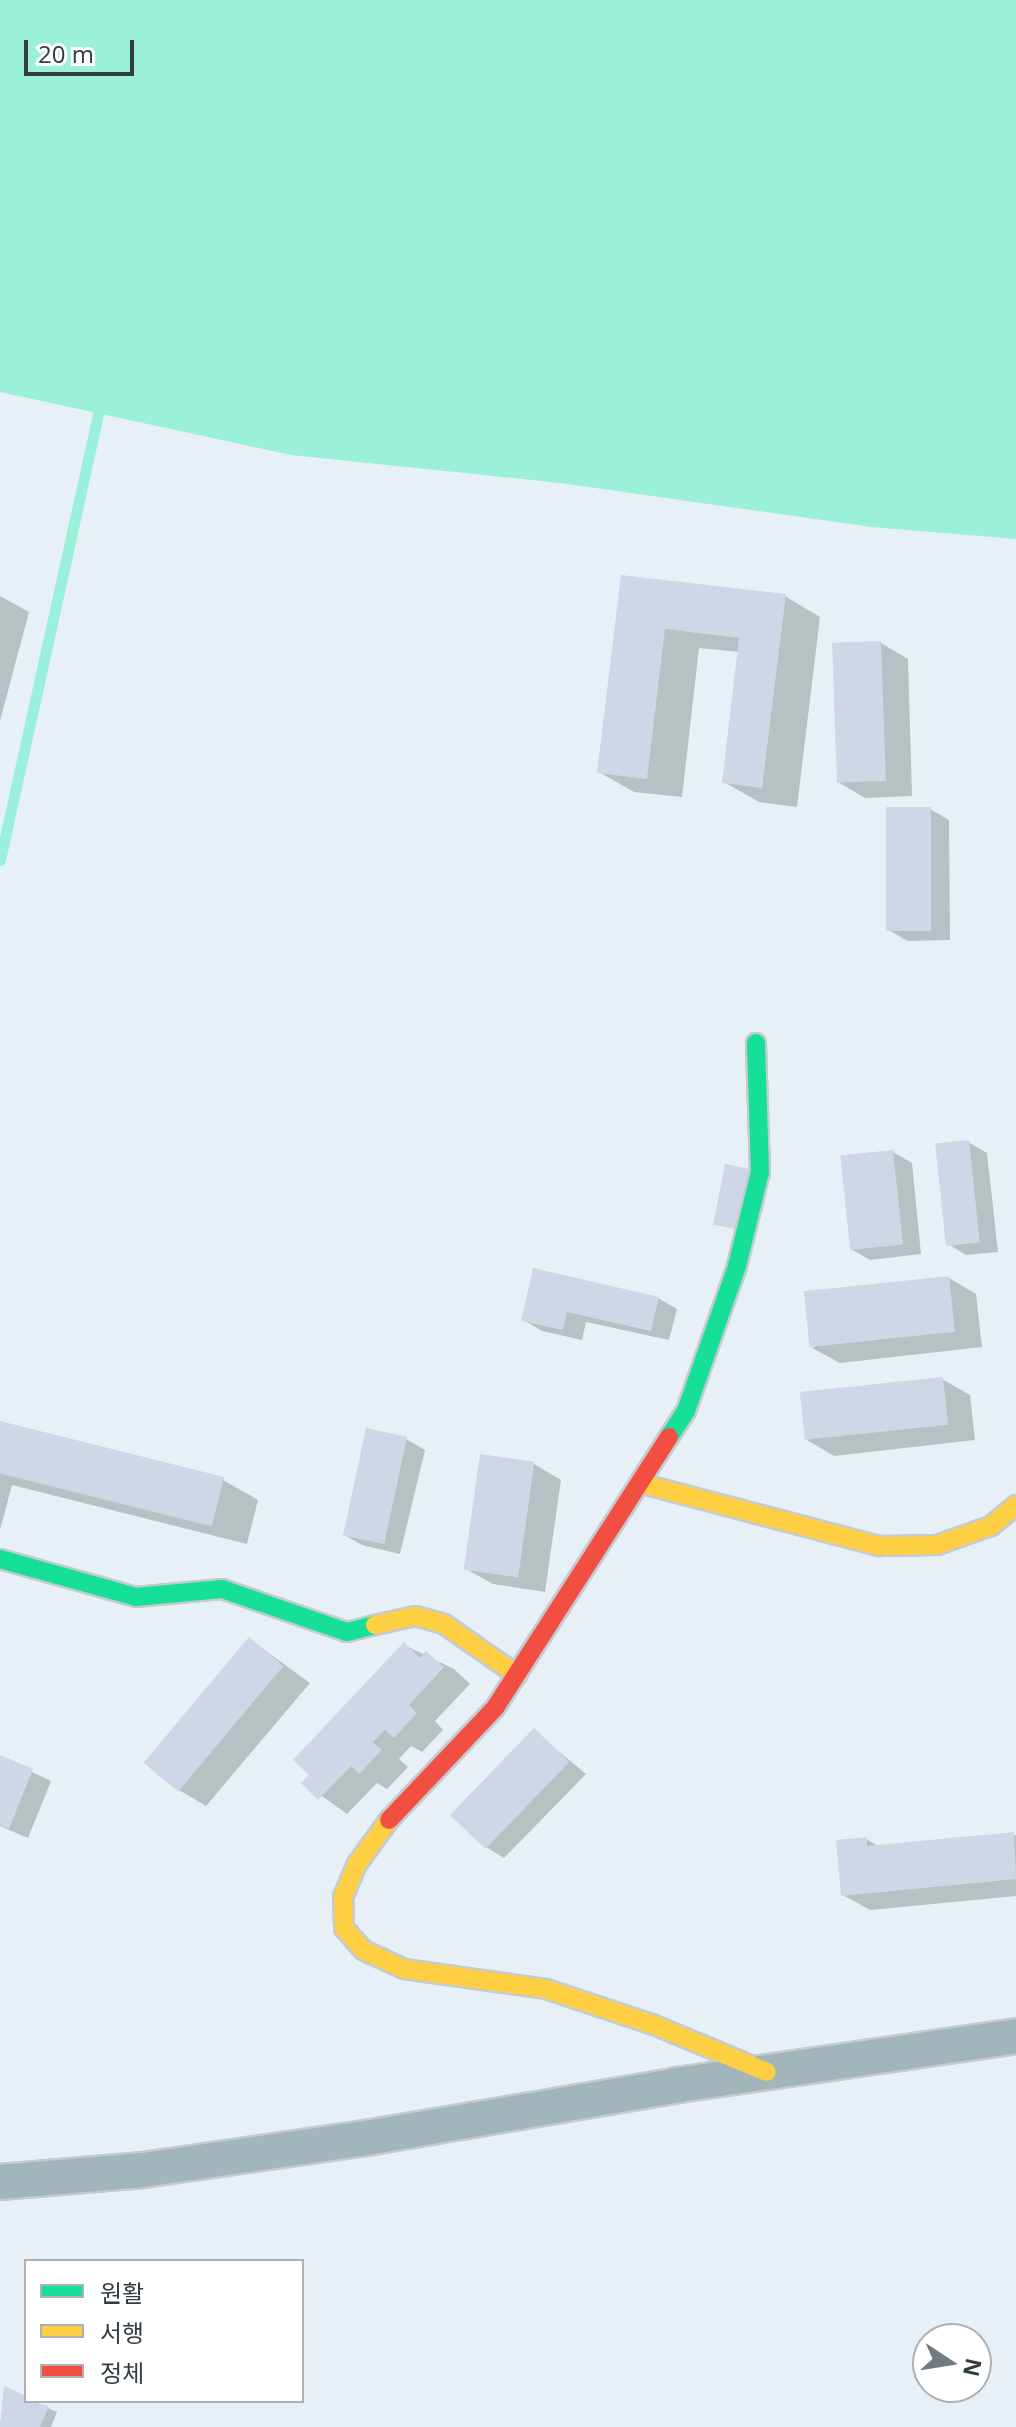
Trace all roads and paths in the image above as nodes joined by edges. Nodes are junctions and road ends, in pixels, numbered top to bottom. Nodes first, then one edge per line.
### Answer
1 (756, 1043) dead end
2 (643, 1484) junction
3 (1016, 1505) edge
4 (0, 1559) edge
5 (517, 1675) junction
6 (1016, 2036) edge
7 (767, 2072) junction
8 (0, 2182) edge

1 - 2 street
2 - 3 street
2 - 5 street
4 - 5 street
5 - 7 street
6 - 7 street
7 - 8 street

